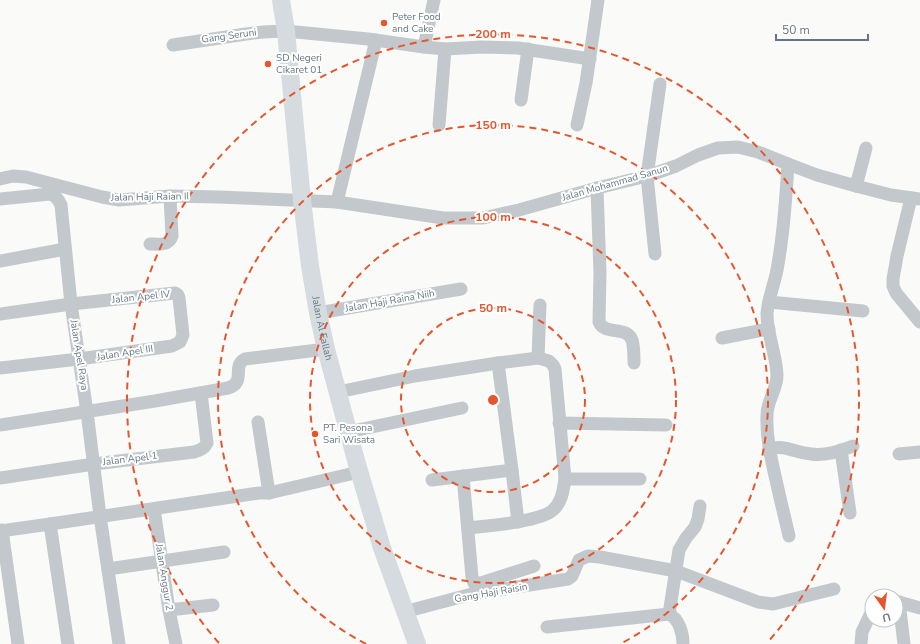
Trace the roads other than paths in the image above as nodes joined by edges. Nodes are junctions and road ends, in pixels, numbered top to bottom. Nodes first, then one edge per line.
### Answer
1 (281, 0) edge
2 (434, 0) edge
3 (598, 0) edge
4 (286, 31) junction
5 (376, 40) junction
6 (173, 45) dead end
7 (424, 47) junction
8 (445, 49) junction
9 (528, 49) junction
10 (590, 58) junction
11 (660, 84) dead end
12 (521, 100) dead end
13 (439, 125) dead end
14 (577, 125) dead end
15 (866, 148) dead end
16 (788, 164) junction
17 (647, 176) junction
18 (0, 179) edge
19 (856, 186) junction
20 (597, 188) junction
21 (170, 196) junction
22 (0, 199) edge
23 (916, 199) edge
24 (302, 200) junction
25 (337, 202) junction
26 (150, 244) dead end
27 (65, 249) junction
28 (655, 254) dead end
29 (0, 261) edge
30 (461, 289) dead end
31 (769, 302) junction
32 (71, 304) junction
33 (540, 306) dead end
34 (863, 311) dead end
35 (318, 313) junction
36 (0, 314) edge
37 (920, 322) edge
38 (769, 329) junction
39 (722, 338) dead end
40 (172, 346) joint
41 (326, 349) junction
42 (538, 358) junction
43 (79, 359) junction
44 (498, 363) junction
45 (634, 363) dead end
46 (0, 368) edge
47 (338, 392) junction
48 (202, 393) junction
49 (462, 408) dead end
50 (87, 412) junction
51 (258, 422) dead end
52 (559, 423) junction
53 (0, 424) edge
54 (666, 425) dead end
55 (348, 432) junction
56 (853, 446) dead end
57 (769, 449) junction
58 (841, 450) junction
59 (920, 452) edge
60 (899, 454) dead end
61 (94, 464) junction
62 (358, 468) junction
63 (512, 470) junction
64 (463, 476) junction
65 (0, 478) edge
66 (565, 479) junction
67 (640, 479) dead end
68 (432, 480) dead end
69 (265, 492) junction
70 (700, 506) dead end
71 (154, 509) junction
72 (850, 513) dead end
73 (100, 516) junction
74 (518, 522) junction
75 (50, 524) junction
76 (468, 528) junction
77 (1, 531) edge
78 (789, 536) dead end
79 (224, 552) dead end
80 (161, 561) junction
81 (534, 566) dead end
82 (108, 568) junction
83 (676, 570) junction
84 (834, 589) dead end
85 (904, 604) edge
86 (213, 605) dead end
87 (920, 608) edge
88 (169, 610) junction
89 (404, 612) junction
90 (669, 614) junction
91 (547, 627) dead end
92 (864, 628) edge
93 (902, 628) edge
94 (18, 644) edge
95 (68, 644) edge
96 (119, 644) edge
97 (176, 644) edge
98 (417, 644) edge
99 (684, 644) edge
100 (861, 644) edge
101 (904, 644) edge

1 - 4 street, Jalan Al Fallah
2 - 7 street
3 - 10 street
4 - 5 street, Gang Seruni
4 - 6 street, Gang Seruni
4 - 24 street, Jalan Al Fallah
5 - 7 street, Gang Seruni
5 - 25 street
7 - 8 street, Gang Seruni
8 - 9 street, Gang Seruni
8 - 13 street
9 - 10 street, Gang Seruni
9 - 12 street
10 - 14 street
11 - 17 street
15 - 19 street
16 - 17 street, Jalan Mohammad Sanun
16 - 19 street, Jalan Mohammad Sanun
16 - 31 street
17 - 20 street, Jalan Mohammad Sanun
17 - 28 street
18 - 21 street, Jalan Haji Raian II
19 - 23 street, Jalan Mohammad Sanun
20 - 25 street, Jalan Mohammad Sanun
20 - 45 street
21 - 24 street, Jalan Haji Raian II
21 - 26 street
22 - 27 street, Jalan Apel Raya
23 - 37 street
24 - 25 street, Jalan Mohammad Sanun
24 - 35 street, Jalan Al Fallah
27 - 29 street
27 - 32 street, Jalan Apel Raya
30 - 35 street, Jalan Haji Raina Niih
31 - 34 street
31 - 38 street
32 - 36 street
32 - 40 street, Jalan Apel IV
32 - 43 street, Jalan Apel Raya
33 - 42 street
35 - 41 street, Jalan Al Fallah
38 - 39 street
38 - 57 street
40 - 43 street, Jalan Apel III
41 - 47 street, Jalan Al Fallah
41 - 48 street
42 - 44 street
42 - 52 street
43 - 46 street, Jalan Apel III
43 - 50 street, Jalan Apel Raya
44 - 47 street
44 - 63 street
47 - 55 street, Jalan Al Fallah
48 - 50 street
48 - 61 street, Jalan Apel 1
49 - 55 street
50 - 53 street
50 - 61 street, Jalan Apel Raya
51 - 69 street
52 - 54 street
52 - 66 street
55 - 62 street, Jalan Al Fallah
56 - 58 street
57 - 58 street
57 - 78 street
58 - 72 street
59 - 60 street
61 - 65 street, Jalan Apel 1
61 - 73 street, Jalan Apel Raya
62 - 69 street
62 - 89 street, Jalan Al Fallah
63 - 64 street
63 - 74 street
64 - 68 street
64 - 76 street
66 - 67 street
66 - 74 street
69 - 71 street
70 - 83 street
71 - 73 street
71 - 80 street, Jalan Anggur 2
73 - 75 street
73 - 82 street, Jalan Apel Raya
74 - 76 street
75 - 77 street
75 - 95 street
76 - 81 street
77 - 94 street
79 - 80 street
80 - 82 street
80 - 88 street, Jalan Anggur 2
82 - 96 street, Jalan Apel Raya
83 - 84 street, Gang Haji Raisin
83 - 89 street, Gang Haji Raisin
83 - 90 street
85 - 87 street
86 - 88 street
88 - 97 street, Jalan Anggur 2
89 - 98 street, Jalan Al Fallah
90 - 91 street
90 - 99 street
92 - 100 street
93 - 101 street

